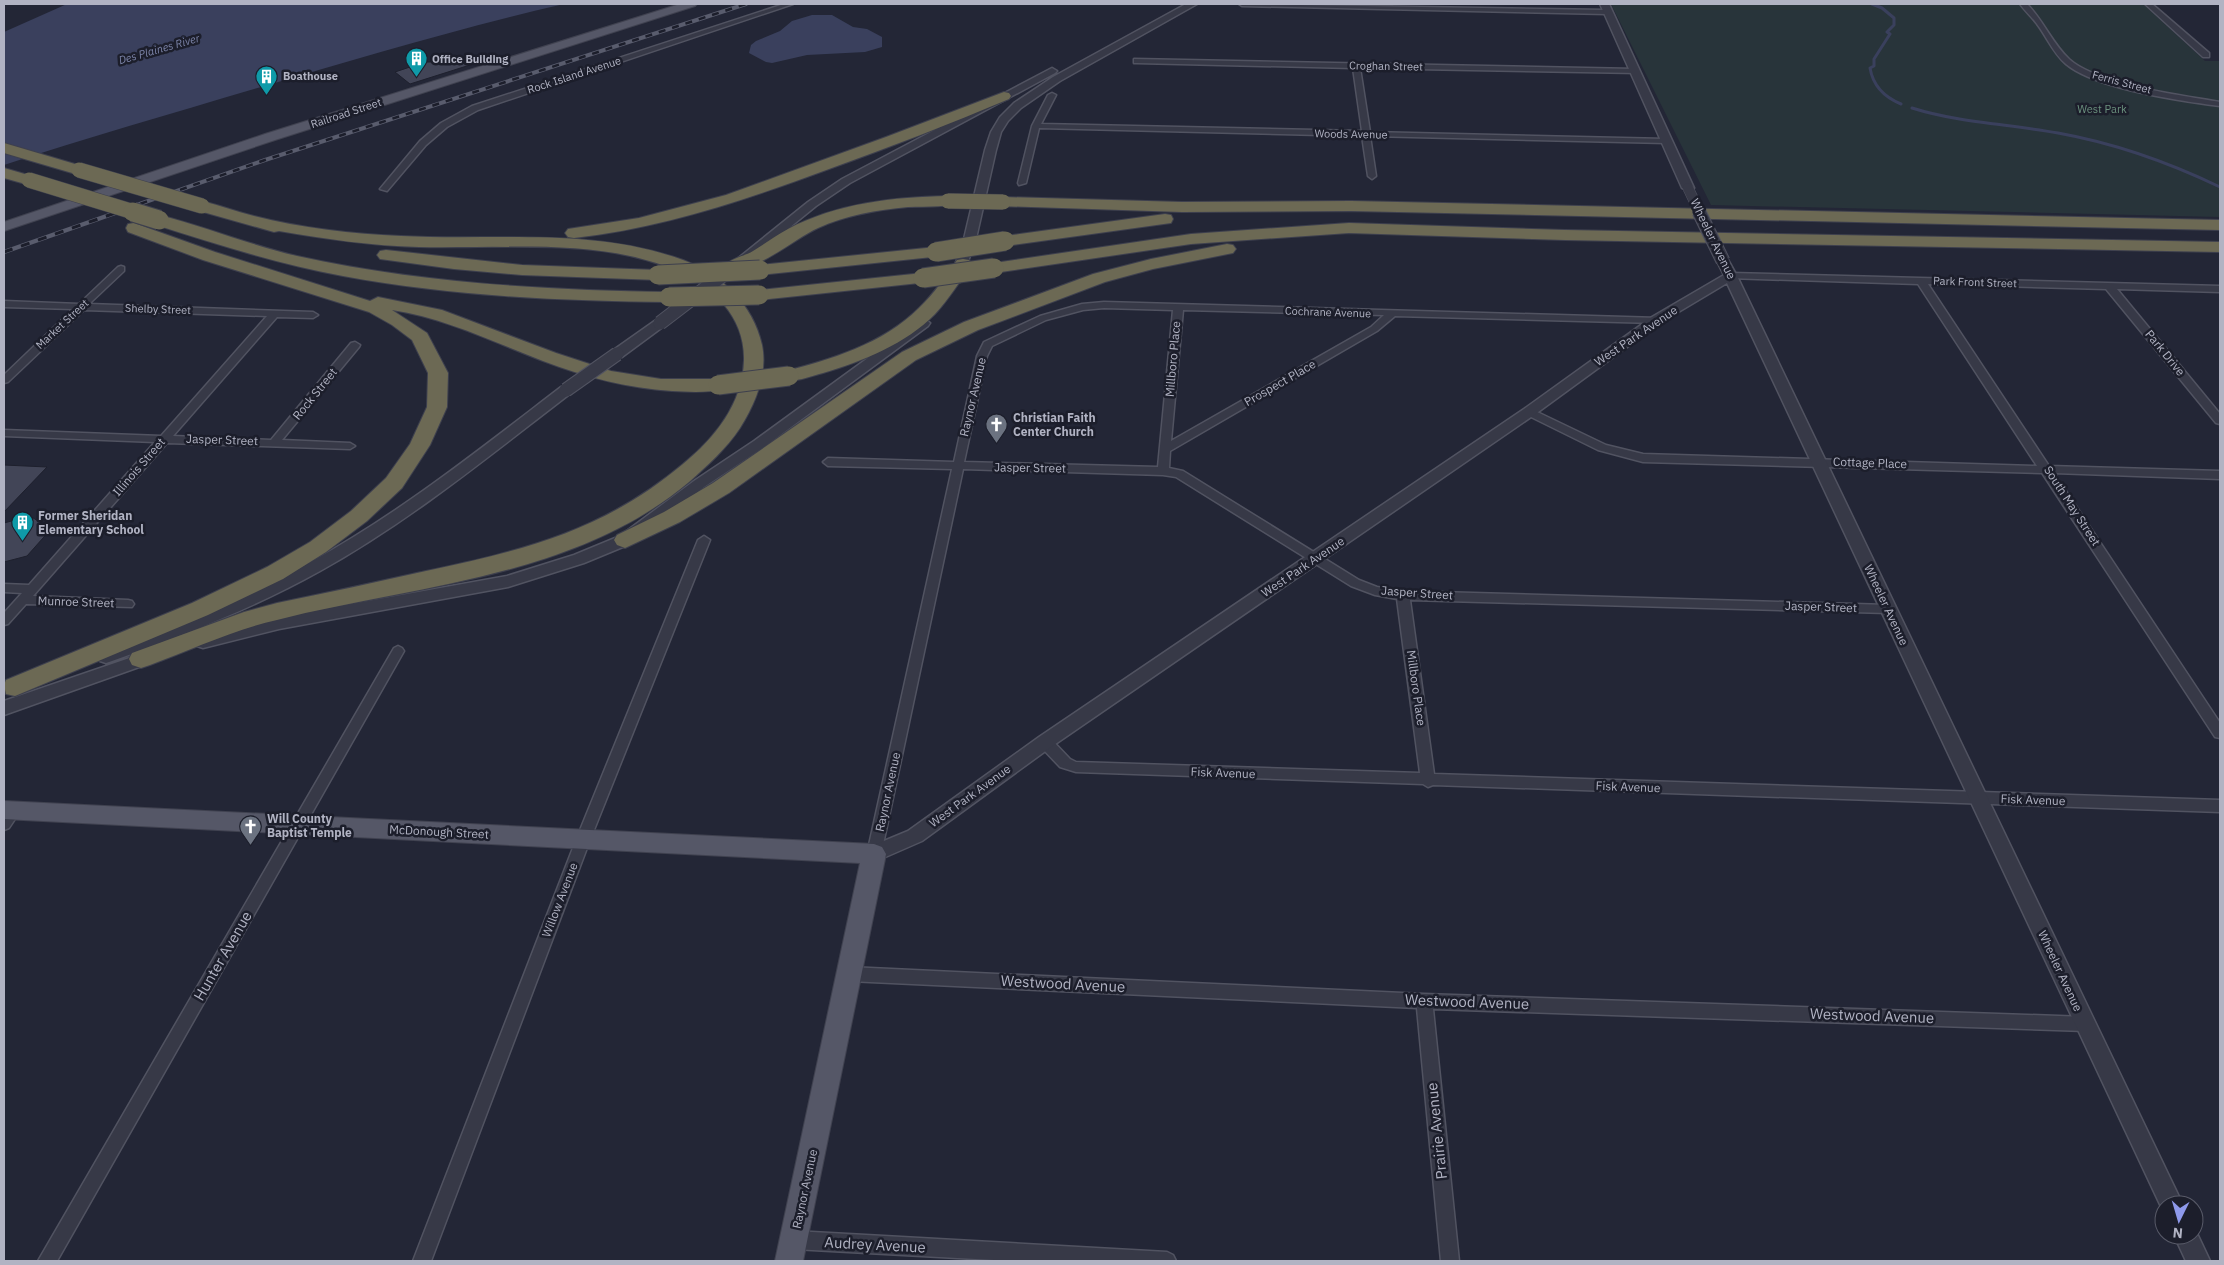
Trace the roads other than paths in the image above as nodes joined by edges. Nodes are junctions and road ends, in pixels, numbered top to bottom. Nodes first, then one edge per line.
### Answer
1 (690, 4) edge
2 (790, 4) edge
3 (1191, 4) edge
4 (1242, 4) edge
5 (1288, 4) edge
6 (2023, 4) edge
7 (2148, 4) edge
8 (1605, 8) edge
9 (2206, 56) dead end
10 (1138, 62) dead end
11 (1356, 65) junction
12 (1635, 71) junction
13 (1052, 95) dead end
14 (1004, 96) junction
15 (2220, 104) edge
16 (1036, 126) junction
17 (1366, 134) junction
18 (1666, 141) junction
19 (4, 148) edge
20 (4, 173) edge
21 (1372, 176) dead end
22 (29, 180) junction
23 (1022, 184) dead end
24 (384, 190) dead end
25 (1258, 207) junction
26 (259, 222) junction
27 (2220, 225) edge
28 (4, 227) edge
29 (1566, 235) junction
30 (418, 242) junction
31 (2220, 247) edge
32 (963, 264) junction
33 (735, 265) junction
34 (1727, 268) junction
35 (121, 269) dead end
36 (1921, 281) junction
37 (2109, 286) junction
38 (2220, 288) edge
39 (349, 299) junction
40 (4, 304) edge
41 (81, 306) junction
42 (1178, 307) junction
43 (275, 313) junction
44 (1391, 314) junction
45 (313, 315) dead end
46 (1656, 320) junction
47 (660, 323) joint
48 (1005, 335) joint
49 (355, 345) dead end
50 (617, 354) joint
51 (4, 380) edge
52 (1529, 412) junction
53 (2220, 421) edge
54 (4, 432) edge
55 (165, 438) junction
56 (274, 443) junction
57 (350, 446) dead end
58 (1166, 449) junction
59 (828, 462) dead end
60 (1818, 462) junction
61 (958, 466) junction
62 (2048, 469) junction
63 (1163, 471) junction
64 (2220, 476) edge
65 (625, 540) junction
66 (704, 540) dead end
67 (1316, 558) junction
68 (4, 588) edge
69 (33, 589) junction
70 (1403, 595) junction
71 (23, 600) junction
72 (128, 604) dead end
73 (1888, 609) junction
74 (4, 621) edge
75 (398, 651) dead end
76 (140, 659) junction
77 (9, 689) edge
78 (4, 708) edge
79 (2220, 733) edge
80 (1046, 742) junction
81 (1428, 781) junction
82 (1979, 799) junction
83 (2220, 806) edge
84 (7, 815) edge
85 (299, 825) junction
86 (583, 840) junction
87 (874, 854) junction
88 (850, 974) junction
89 (1424, 1001) junction
90 (2086, 1024) junction
91 (2167, 1195) edge
92 (2191, 1245) edge
93 (792, 1251) edge
94 (47, 1261) edge
95 (422, 1261) edge
96 (1167, 1261) edge
97 (1450, 1261) edge
98 (2198, 1261) edge

1 - 28 main road, Railroad Street
2 - 24 street, Rock Island Avenue
3 - 14 street
3 - 32 street
4 - 5 street
5 - 8 street
6 - 15 street, Ferris Street
7 - 9 street
8 - 12 street, Wheeler Avenue
10 - 11 street, Croghan Street
11 - 12 street, Croghan Street
11 - 17 street
12 - 18 street, Wheeler Avenue
13 - 16 street
14 - 30 highway
14 - 33 street
16 - 17 street, Woods Avenue
16 - 23 street
17 - 18 street, Woods Avenue
17 - 21 street
18 - 34 street, Wheeler Avenue, bridge
19 - 26 highway, bridge
20 - 22 highway
22 - 29 highway, bridge
22 - 39 highway
25 - 26 highway, bridge
25 - 27 highway
25 - 33 highway, bridge
26 - 30 highway
29 - 31 highway
29 - 65 highway
30 - 76 highway
32 - 39 highway, bridge
32 - 65 street
33 - 47 street, bridge
34 - 36 street, Park Front Street
34 - 46 street, West Park Avenue
34 - 60 street, Wheeler Avenue
35 - 41 street, Market Street
36 - 37 street, Park Front Street
36 - 62 street, South May Street
37 - 38 street, Park Front Street
37 - 53 street, Park Drive
39 - 77 highway
40 - 41 street, Shelby Street
41 - 43 street, Shelby Street
41 - 51 street, Market Street
42 - 44 street, Cochrane Avenue
42 - 48 street, Cochrane Avenue
42 - 58 street, Millboro Place
43 - 45 street, Shelby Street
43 - 55 street, Illinois Street
44 - 46 street, Cochrane Avenue
44 - 58 street, Prospect Place
46 - 52 street, West Park Avenue
47 - 50 street
48 - 61 street, Raynor Avenue
49 - 56 street, Rock Street
50 - 77 street, bridge
52 - 60 street, Cottage Place
52 - 67 street, West Park Avenue
54 - 55 street, Jasper Street
55 - 56 street, Jasper Street
55 - 69 street, Illinois Street
56 - 57 street, Jasper Street
58 - 63 street, Millboro Place
59 - 61 street, Jasper Street
60 - 62 street, Cottage Place
60 - 73 street, Wheeler Avenue
61 - 63 street, Jasper Street
61 - 87 street, Raynor Avenue
62 - 64 street, Cottage Place
62 - 79 street, South May Street
63 - 67 street, Jasper Street
65 - 76 street
66 - 86 street, Willow Avenue
67 - 70 street, Jasper Street
67 - 80 street, West Park Avenue
68 - 69 street, Munroe Street
69 - 71 street, Illinois Street
70 - 73 street, Jasper Street
70 - 81 street, Millboro Place
71 - 72 street, Munroe Street
71 - 74 street, Illinois Street
73 - 82 street, Wheeler Avenue
75 - 85 street, Hunter Avenue
76 - 78 street
80 - 81 street, Fisk Avenue
80 - 87 street, West Park Avenue
81 - 82 street, Fisk Avenue
82 - 83 street, Fisk Avenue
82 - 90 street, Wheeler Avenue
84 - 85 main road, McDonough Street
85 - 86 main road, McDonough Street
85 - 94 street, Hunter Avenue
86 - 87 main road, McDonough Street
86 - 95 street, Willow Avenue
87 - 88 main road, Raynor Avenue
88 - 89 street, Westwood Avenue
88 - 93 main road, Raynor Avenue
89 - 90 street, Westwood Avenue
89 - 97 street, Prairie Avenue
90 - 91 street, Wheeler Avenue
92 - 98 street
93 - 96 street, Audrey Avenue

